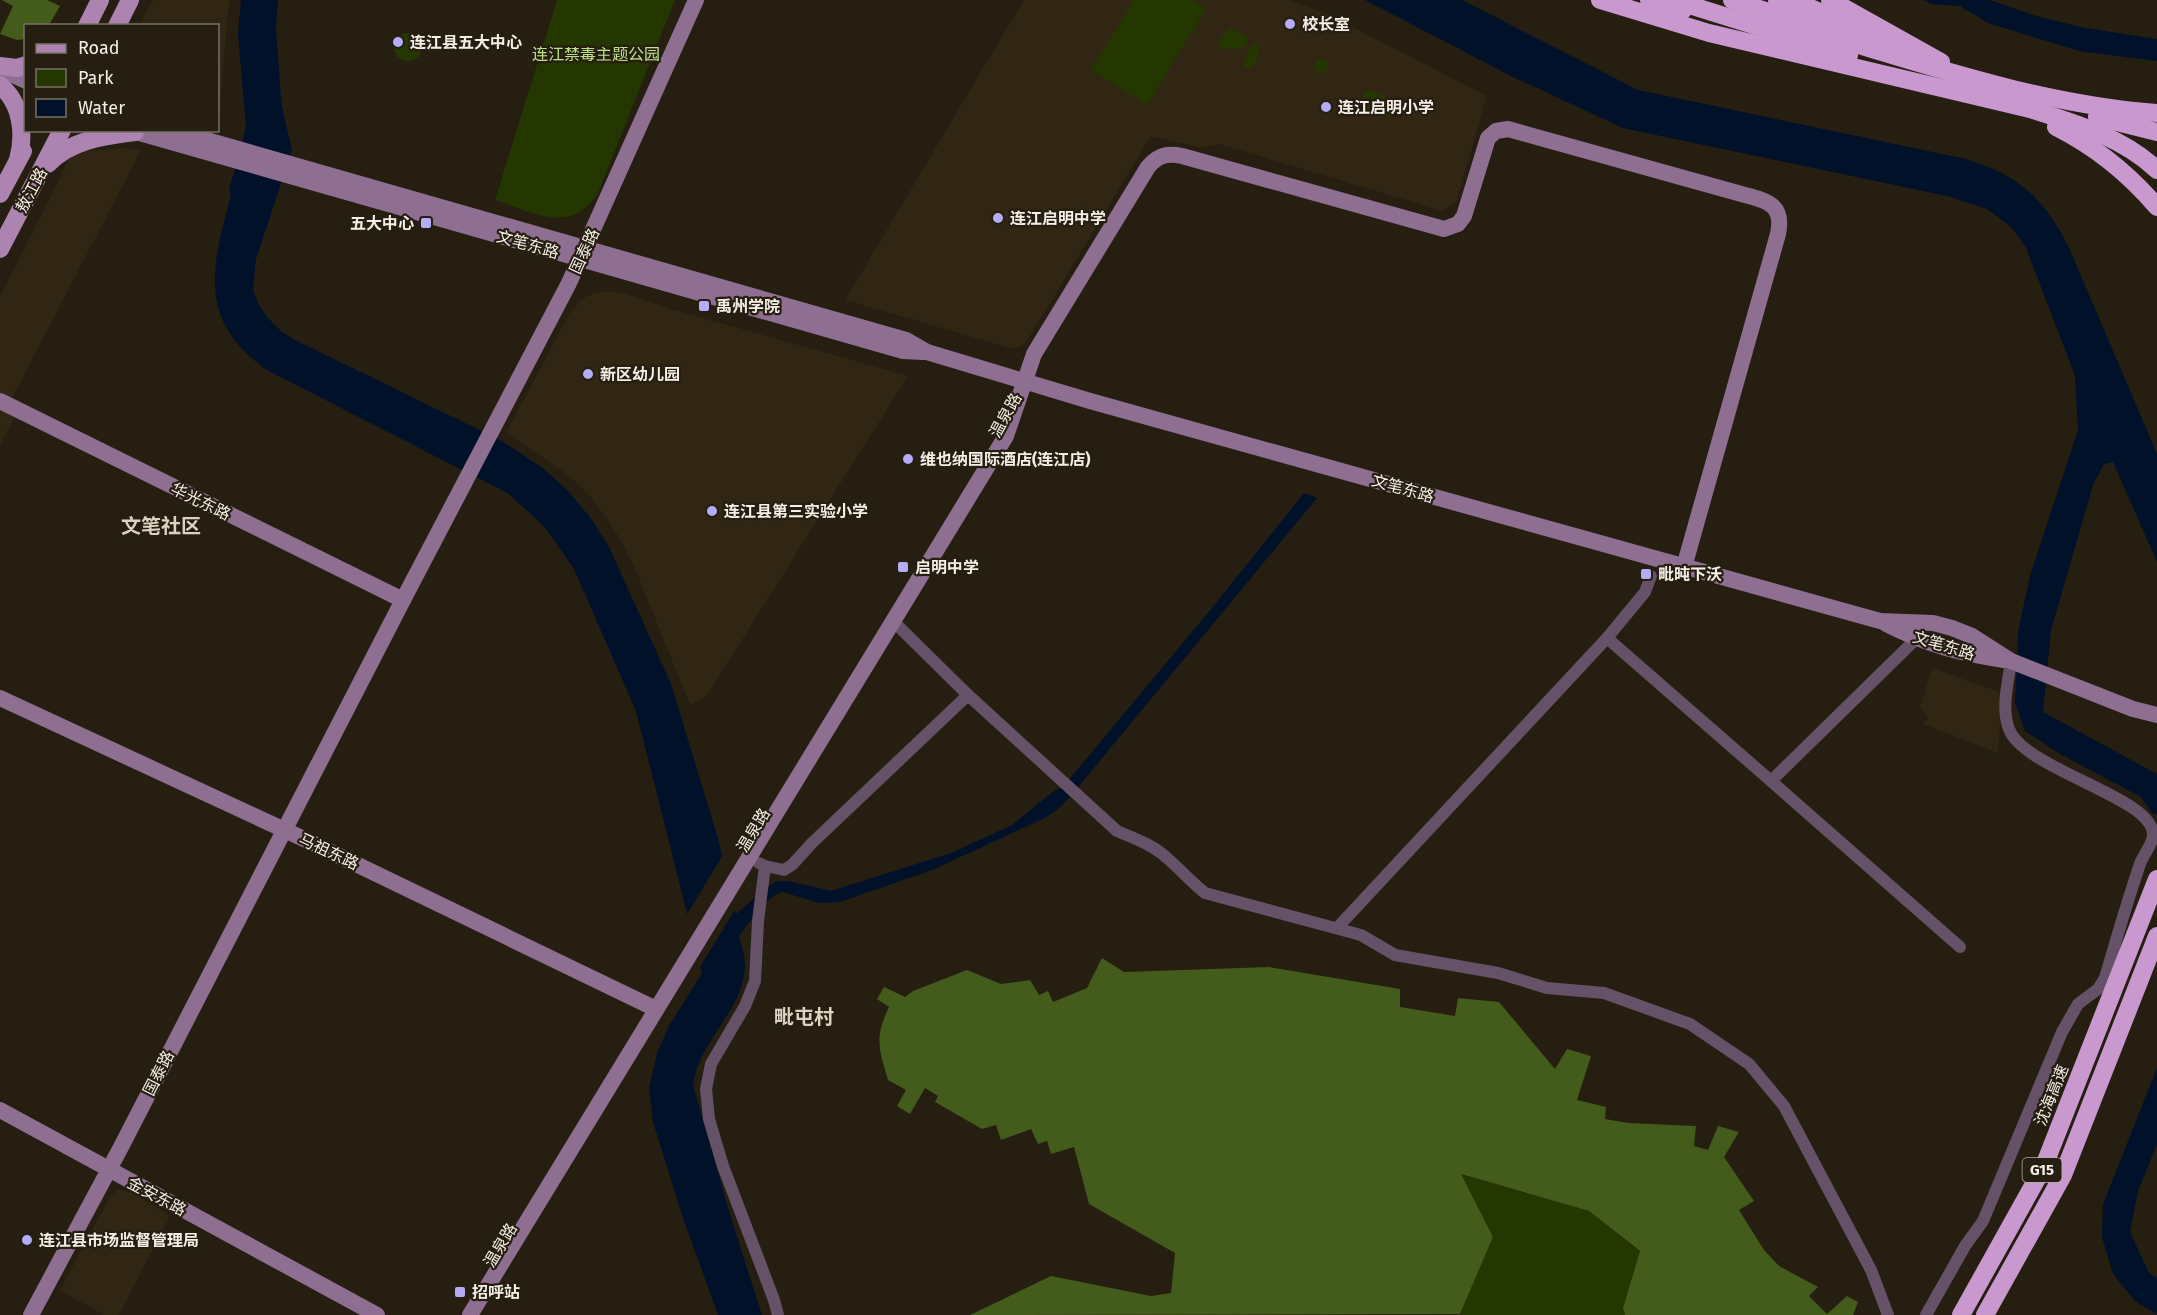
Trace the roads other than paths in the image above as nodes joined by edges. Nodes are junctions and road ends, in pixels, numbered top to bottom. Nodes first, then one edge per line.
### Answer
1 (130, 0) edge
2 (696, 0) edge
3 (1584, 0) edge
4 (1600, 0) edge
5 (1625, 0) edge
6 (1649, 0) edge
7 (1673, 0) edge
8 (1708, 0) edge
9 (1732, 0) edge
10 (1755, 0) edge
11 (1777, 0) edge
12 (1793, 0) edge
13 (1808, 0) edge
14 (1821, 0) edge
15 (1830, 0) edge
16 (98, 4) edge
17 (86, 24) edge
18 (118, 24) edge
19 (24, 66) edge
20 (0, 67) edge
21 (1972, 79) junction
22 (24, 80) edge
23 (0, 83) edge
24 (24, 93) edge
25 (1988, 98) junction
26 (2157, 113) edge
27 (32, 132) edge
28 (61, 132) edge
29 (127, 132) edge
30 (136, 132) edge
31 (177, 132) edge
32 (2157, 132) edge
33 (237, 155) junction
34 (18, 160) junction
35 (2157, 170) edge
36 (39, 174) junction
37 (0, 194) edge
38 (2157, 207) edge
39 (0, 249) edge
40 (583, 254) junction
41 (1024, 381) junction
42 (0, 401) edge
43 (1684, 567) junction
44 (1651, 576) dead end
45 (402, 600) junction
46 (893, 621) junction
47 (1880, 621) junction
48 (1606, 638) junction
49 (1916, 639) junction
50 (2011, 661) junction
51 (968, 695) junction
52 (0, 698) edge
53 (2133, 709) junction
54 (2157, 716) edge
55 (2157, 724) edge
56 (1771, 781) junction
57 (284, 830) junction
58 (757, 862) junction
59 (735, 872) junction
60 (2157, 879) edge
61 (1337, 928) junction
62 (2157, 936) edge
63 (1960, 947) dead end
64 (651, 1007) junction
65 (0, 1110) edge
66 (109, 1170) junction
67 (31, 1315) edge
68 (377, 1315) edge
69 (457, 1315) edge
70 (470, 1315) edge
71 (778, 1315) edge
72 (1888, 1315) edge
73 (1926, 1315) edge
74 (1961, 1315) edge
75 (1985, 1315) edge

1 - 18 main road
2 - 40 main road, 国泰路
3 - 25 highway
4 - 25 highway
5 - 25 highway
6 - 25 highway
7 - 25 highway
8 - 21 highway
9 - 21 highway
10 - 21 highway
11 - 21 highway
12 - 21 highway
13 - 21 highway
14 - 21 highway
15 - 21 highway
16 - 17 main road
19 - 20 main road
20 - 22 main road
21 - 26 highway
21 - 32 highway
23 - 24 main road
23 - 34 main road
25 - 35 highway
25 - 38 highway
27 - 34 main road, 敖江路
28 - 36 main road, 敖江路
29 - 36 main road
30 - 33 main road, 文笔东路
31 - 33 main road, 文笔东路
33 - 40 main road, 文笔东路
34 - 37 main road, 敖江路
36 - 39 main road, 敖江路
40 - 41 main road, 文笔东路
40 - 45 main road, 国泰路
41 - 43 main road, 文笔东路
41 - 43 main road
41 - 46 main road, 温泉路
41 - 59 main road, 温泉路
42 - 45 main road, 华光东路
43 - 47 main road, 文笔东路
44 - 48 street
45 - 57 main road, 国泰路
46 - 51 street
46 - 58 main road, 温泉路
47 - 49 main road, 文笔东路
47 - 50 main road, 文笔东路
48 - 56 street
48 - 61 street
49 - 50 main road, 文笔东路
49 - 56 street
50 - 53 main road, 文笔东路
50 - 73 street
51 - 58 street
51 - 61 street
52 - 57 main road, 马祖东路
53 - 54 main road, 文笔东路
53 - 55 main road, 文笔东路
56 - 63 street
57 - 64 main road, 马祖东路
57 - 66 main road, 国泰路
58 - 59 main road, 温泉路
58 - 71 street
59 - 64 main road, 温泉路
60 - 74 highway, 沈海高速 / G15
61 - 72 street
62 - 75 highway, G15
64 - 69 main road, 温泉路
64 - 70 main road, 温泉路
65 - 66 main road, 金安东路
66 - 67 main road, 国泰路
66 - 68 main road, 金安东路

